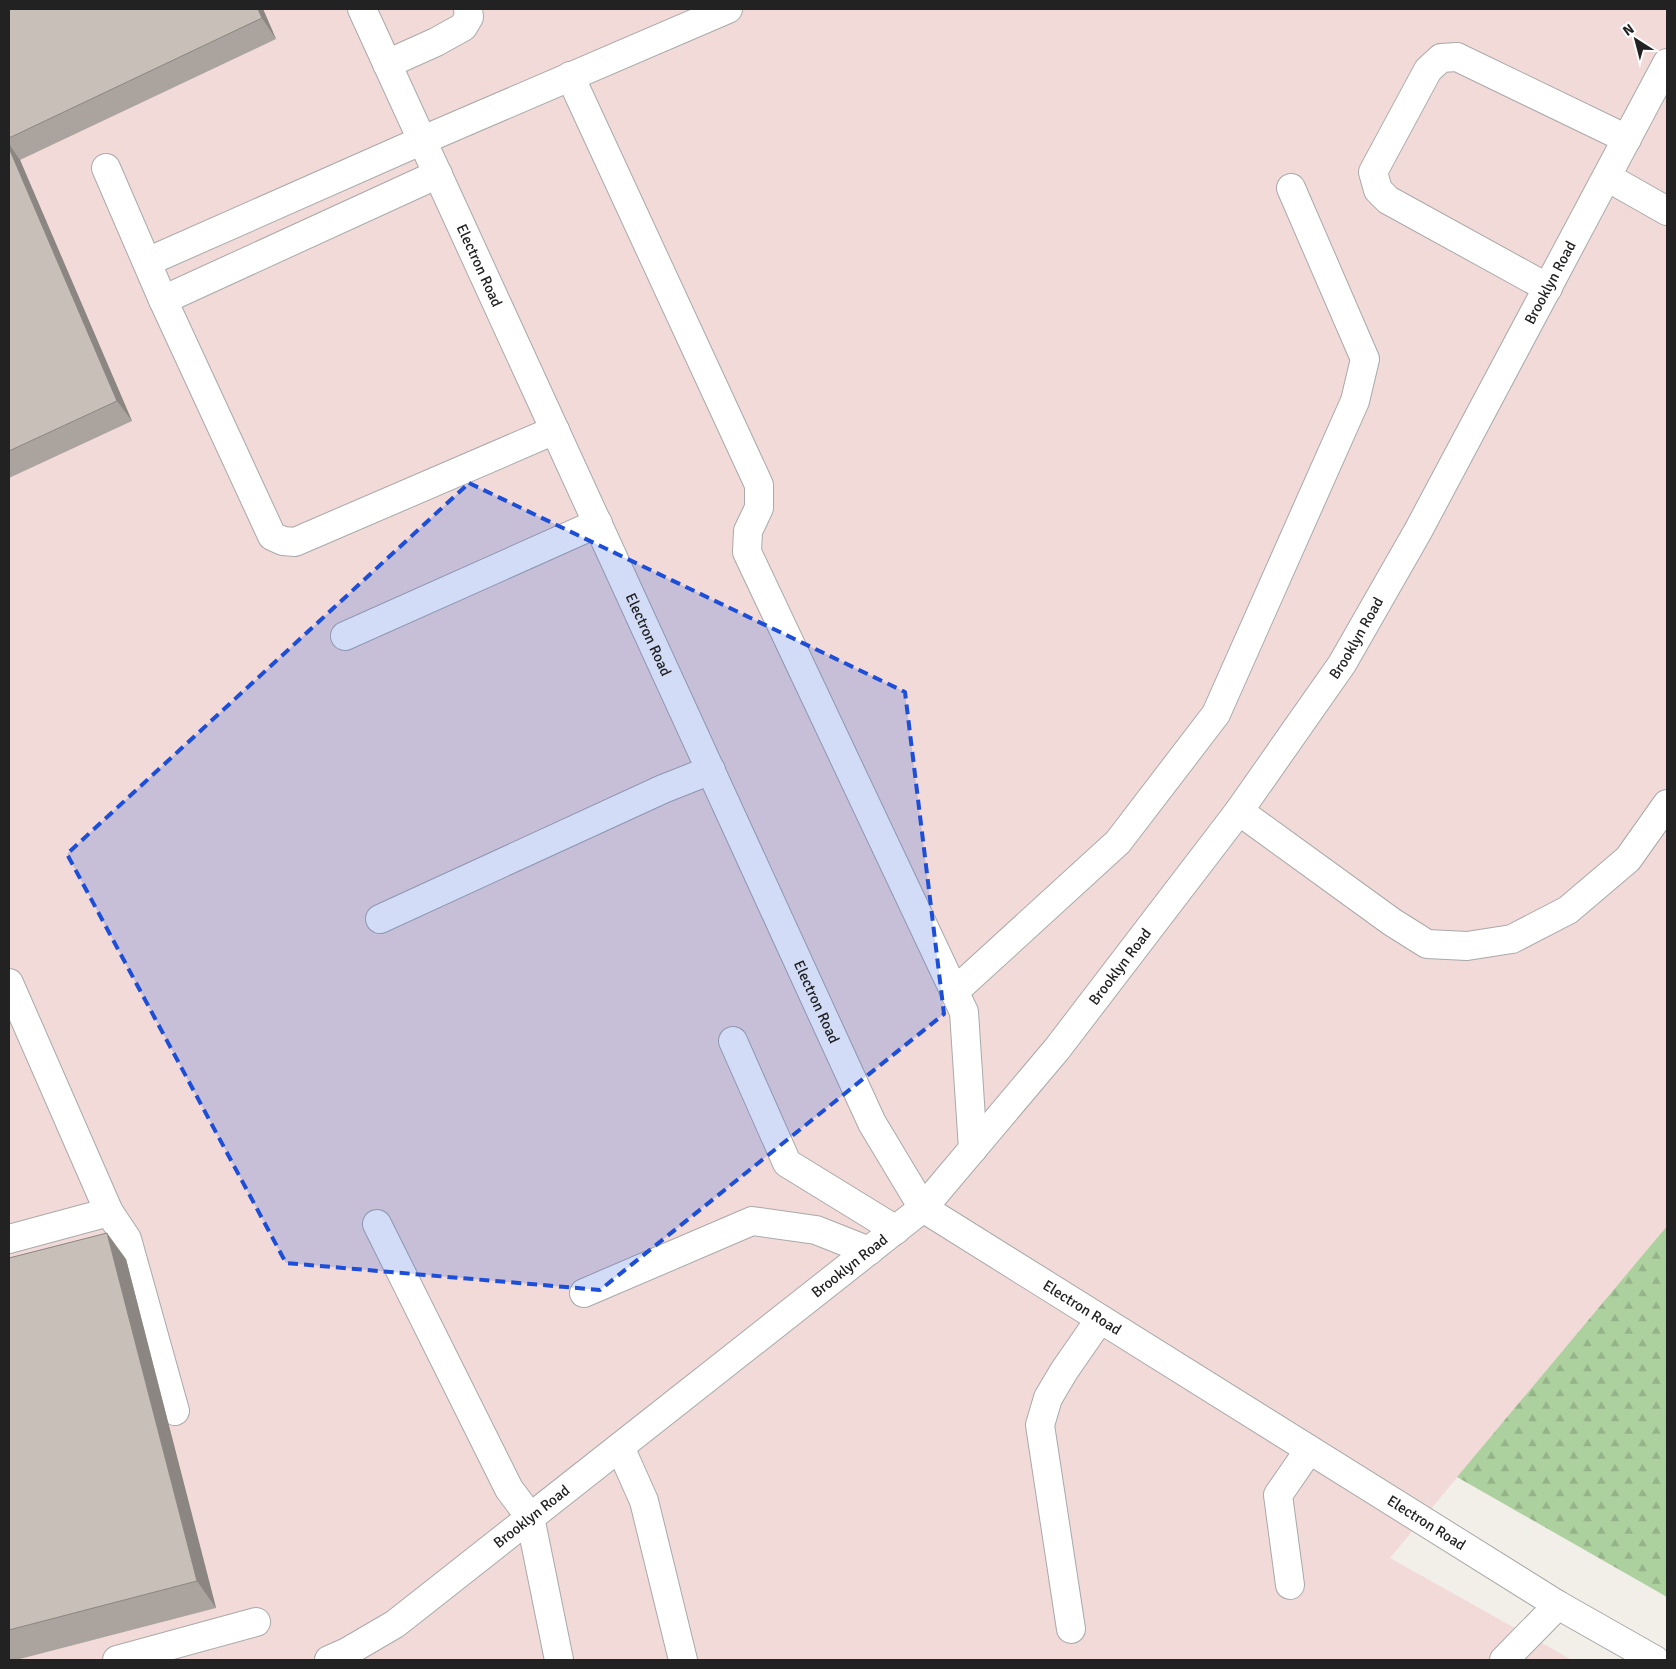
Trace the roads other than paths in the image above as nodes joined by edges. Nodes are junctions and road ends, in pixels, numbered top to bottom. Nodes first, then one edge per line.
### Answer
1 (362, 9) edge
2 (468, 9) edge
3 (728, 9) edge
4 (1667, 63) edge
5 (388, 64) junction
6 (570, 76) junction
7 (1627, 139) junction
8 (423, 140) junction
9 (106, 168) dead end
10 (438, 174) junction
11 (1606, 177) junction
12 (1291, 188) dead end
13 (1667, 210) edge
14 (147, 262) junction
15 (1548, 288) junction
16 (163, 300) junction
17 (555, 430) junction
18 (598, 523) junction
19 (345, 636) dead end
20 (711, 770) junction
21 (1667, 804) edge
22 (1239, 811) junction
23 (380, 919) dead end
24 (9, 983) edge
25 (955, 991) junction
26 (733, 1041) dead end
27 (973, 1149) junction
28 (923, 1208) junction
29 (109, 1212) junction
30 (377, 1224) dead end
31 (896, 1230) junction
32 (9, 1239) edge
33 (868, 1251) junction
34 (584, 1293) dead end
35 (1100, 1319) junction
36 (175, 1411) dead end
37 (620, 1446) junction
38 (1310, 1450) junction
39 (530, 1517) junction
40 (1290, 1585) dead end
41 (1558, 1605) junction
42 (256, 1622) dead end
43 (1070, 1629) dead end
44 (117, 1660) edge
45 (328, 1660) edge
46 (559, 1660) edge
47 (683, 1660) edge
48 (1504, 1660) edge
49 (1655, 1660) edge

1 - 5 street, Electron Road
2 - 5 street
3 - 6 street
4 - 7 street, Brooklyn Road
5 - 8 street, Electron Road
6 - 8 street
6 - 25 street
7 - 11 street, Brooklyn Road
7 - 15 street
8 - 10 street, Electron Road
8 - 14 street
9 - 14 street
10 - 16 street
10 - 17 street, Electron Road
11 - 13 street
11 - 15 street, Brooklyn Road
12 - 25 street
14 - 16 street
15 - 22 street, Brooklyn Road
16 - 17 street
17 - 18 street, Electron Road
18 - 19 street
18 - 20 street, Electron Road
20 - 23 street
20 - 28 street, Electron Road
21 - 22 street
22 - 27 street, Brooklyn Road
24 - 29 street
25 - 27 street
26 - 31 street
27 - 28 street, Brooklyn Road
28 - 31 street, Brooklyn Road
28 - 35 street, Electron Road
29 - 32 street
29 - 36 street
30 - 39 street
31 - 33 street, Brooklyn Road
33 - 34 street
33 - 37 street, Brooklyn Road
35 - 38 street, Electron Road
35 - 43 street
37 - 39 street, Brooklyn Road
37 - 47 street
38 - 40 street
38 - 41 street, Electron Road
39 - 45 street, Brooklyn Road
39 - 46 street
41 - 48 street
41 - 49 street, Electron Road
42 - 44 street

